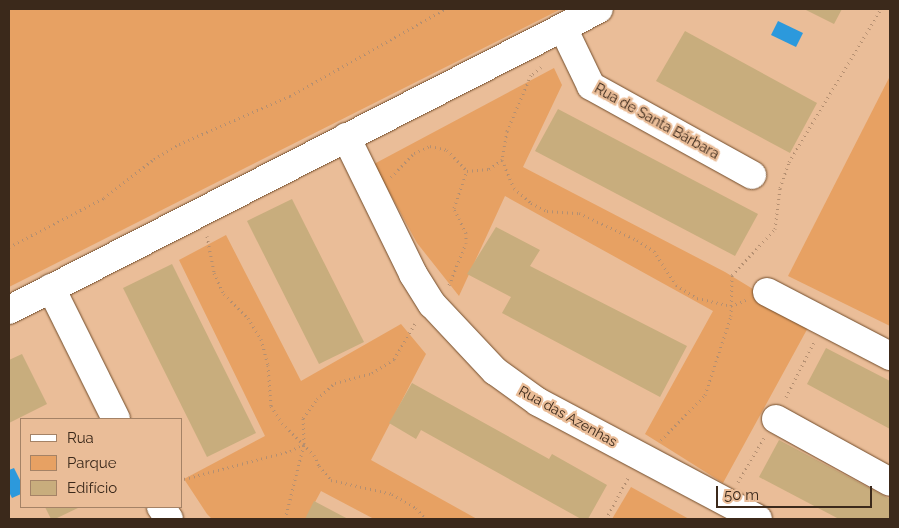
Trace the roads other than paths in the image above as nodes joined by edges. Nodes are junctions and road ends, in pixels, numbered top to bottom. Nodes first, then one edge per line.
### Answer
1 (599, 9) edge
2 (567, 37) junction
3 (346, 138) junction
4 (752, 175) dead end
5 (51, 288) junction
6 (767, 292) road end
7 (9, 310) edge
8 (890, 356) edge
9 (116, 418) edge
10 (776, 419) dead end
11 (890, 482) edge
12 (162, 508) edge
13 (169, 519) edge
14 (757, 519) edge

1 - 2 street
2 - 3 street
2 - 4 street, Rua de Santa Bárbara
3 - 5 street
3 - 14 street, Rua das Azenhas
5 - 7 street
5 - 9 street
6 - 8 street
10 - 11 street
12 - 13 street

